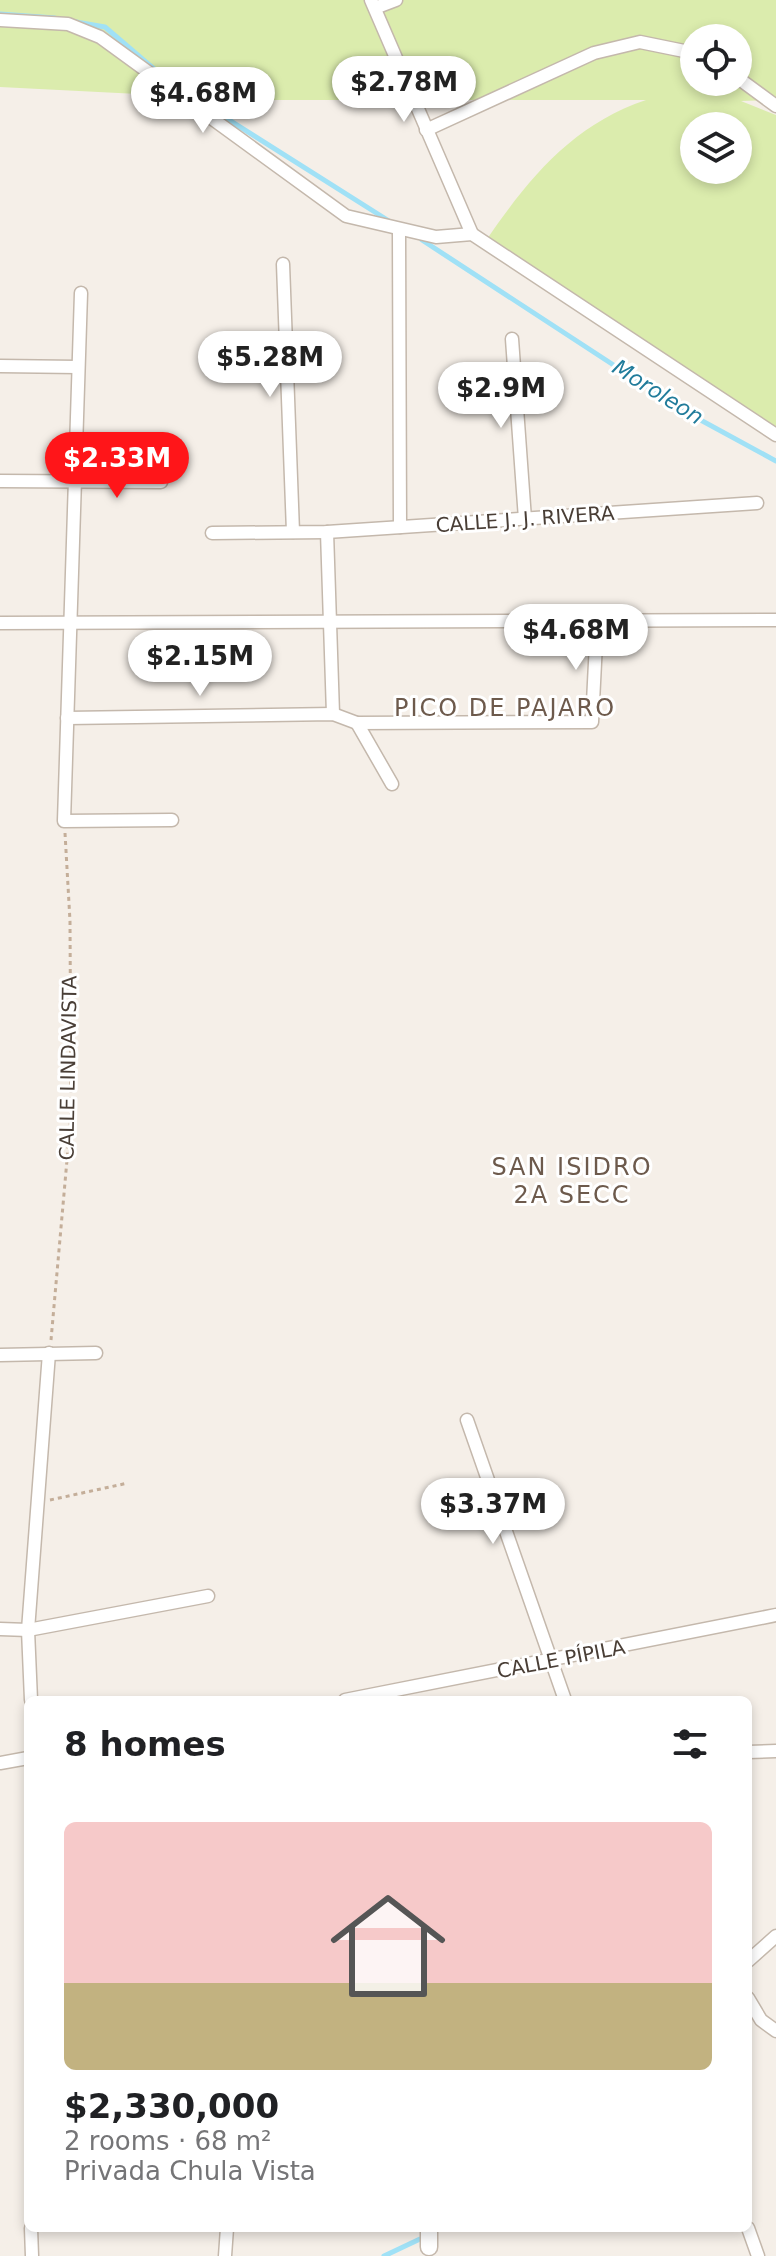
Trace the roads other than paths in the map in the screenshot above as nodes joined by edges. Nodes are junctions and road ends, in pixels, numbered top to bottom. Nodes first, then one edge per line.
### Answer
1 (396, 0) edge
2 (373, 4) edge
3 (0, 20) edge
4 (680, 50) edge
5 (752, 88) edge
6 (776, 106) edge
7 (426, 130) junction
8 (399, 231) junction
9 (472, 234) junction
10 (283, 264) dead end
11 (81, 293) dead end
12 (512, 339) dead end
13 (0, 366) edge
14 (78, 367) junction
15 (776, 435) edge
16 (0, 481) edge
17 (73, 482) junction
18 (161, 482) dead end
19 (757, 503) dead end
20 (525, 519) junction
21 (400, 527) junction
22 (293, 532) junction
23 (327, 532) junction
24 (212, 533) dead end
25 (776, 620) edge
26 (68, 622) junction
27 (0, 623) edge
28 (328, 623) junction
29 (597, 623) junction
30 (333, 714) junction
31 (67, 718) junction
32 (357, 723) junction
33 (392, 784) dead end
34 (172, 820) dead end
35 (49, 1353) junction
36 (96, 1353) dead end
37 (0, 1355) edge
38 (467, 1420) dead end
39 (208, 1596) dead end
40 (776, 1615) edge
41 (0, 1629) edge
42 (28, 1630) junction
43 (552, 1661) junction
44 (428, 1685) junction
45 (31, 1696) edge
46 (367, 1696) edge
47 (428, 1696) edge
48 (564, 1696) edge
49 (776, 1751) edge
50 (752, 1752) edge
51 (24, 1759) edge
52 (0, 1763) edge
53 (776, 1936) edge
54 (752, 1957) edge
55 (752, 2005) edge
56 (776, 2031) edge
57 (31, 2232) edge
58 (227, 2232) edge
59 (749, 2232) edge
60 (32, 2256) edge
61 (225, 2256) edge
62 (758, 2256) edge

1 - 2 street
2 - 7 street
3 - 8 street
4 - 7 street
5 - 6 street
7 - 9 street
8 - 9 street
8 - 21 street
9 - 15 street
10 - 22 street
11 - 14 street
12 - 20 street
13 - 14 street
14 - 17 street
16 - 17 street
17 - 18 street
17 - 26 street
19 - 20 street, CALLE J. J. RIVERA
20 - 21 street, CALLE J. J. RIVERA
21 - 23 street, CALLE J. J. RIVERA
22 - 23 street, CALLE J. J. RIVERA
22 - 24 street, CALLE J. J. RIVERA
23 - 28 street
25 - 29 street
26 - 27 street
26 - 28 street
26 - 31 street
28 - 29 street
28 - 30 street
29 - 32 street
30 - 31 street
30 - 32 street
31 - 34 street
32 - 33 street
35 - 36 street
35 - 37 street
35 - 42 street
38 - 43 street
39 - 42 street
40 - 43 street, CALLE PÍPILA
41 - 42 street
42 - 45 street
43 - 44 street, CALLE PÍPILA
43 - 48 street
44 - 46 street, CALLE PÍPILA
44 - 47 street
49 - 50 street
51 - 52 street
53 - 54 street
55 - 56 street
57 - 60 street
58 - 61 street
59 - 62 street

